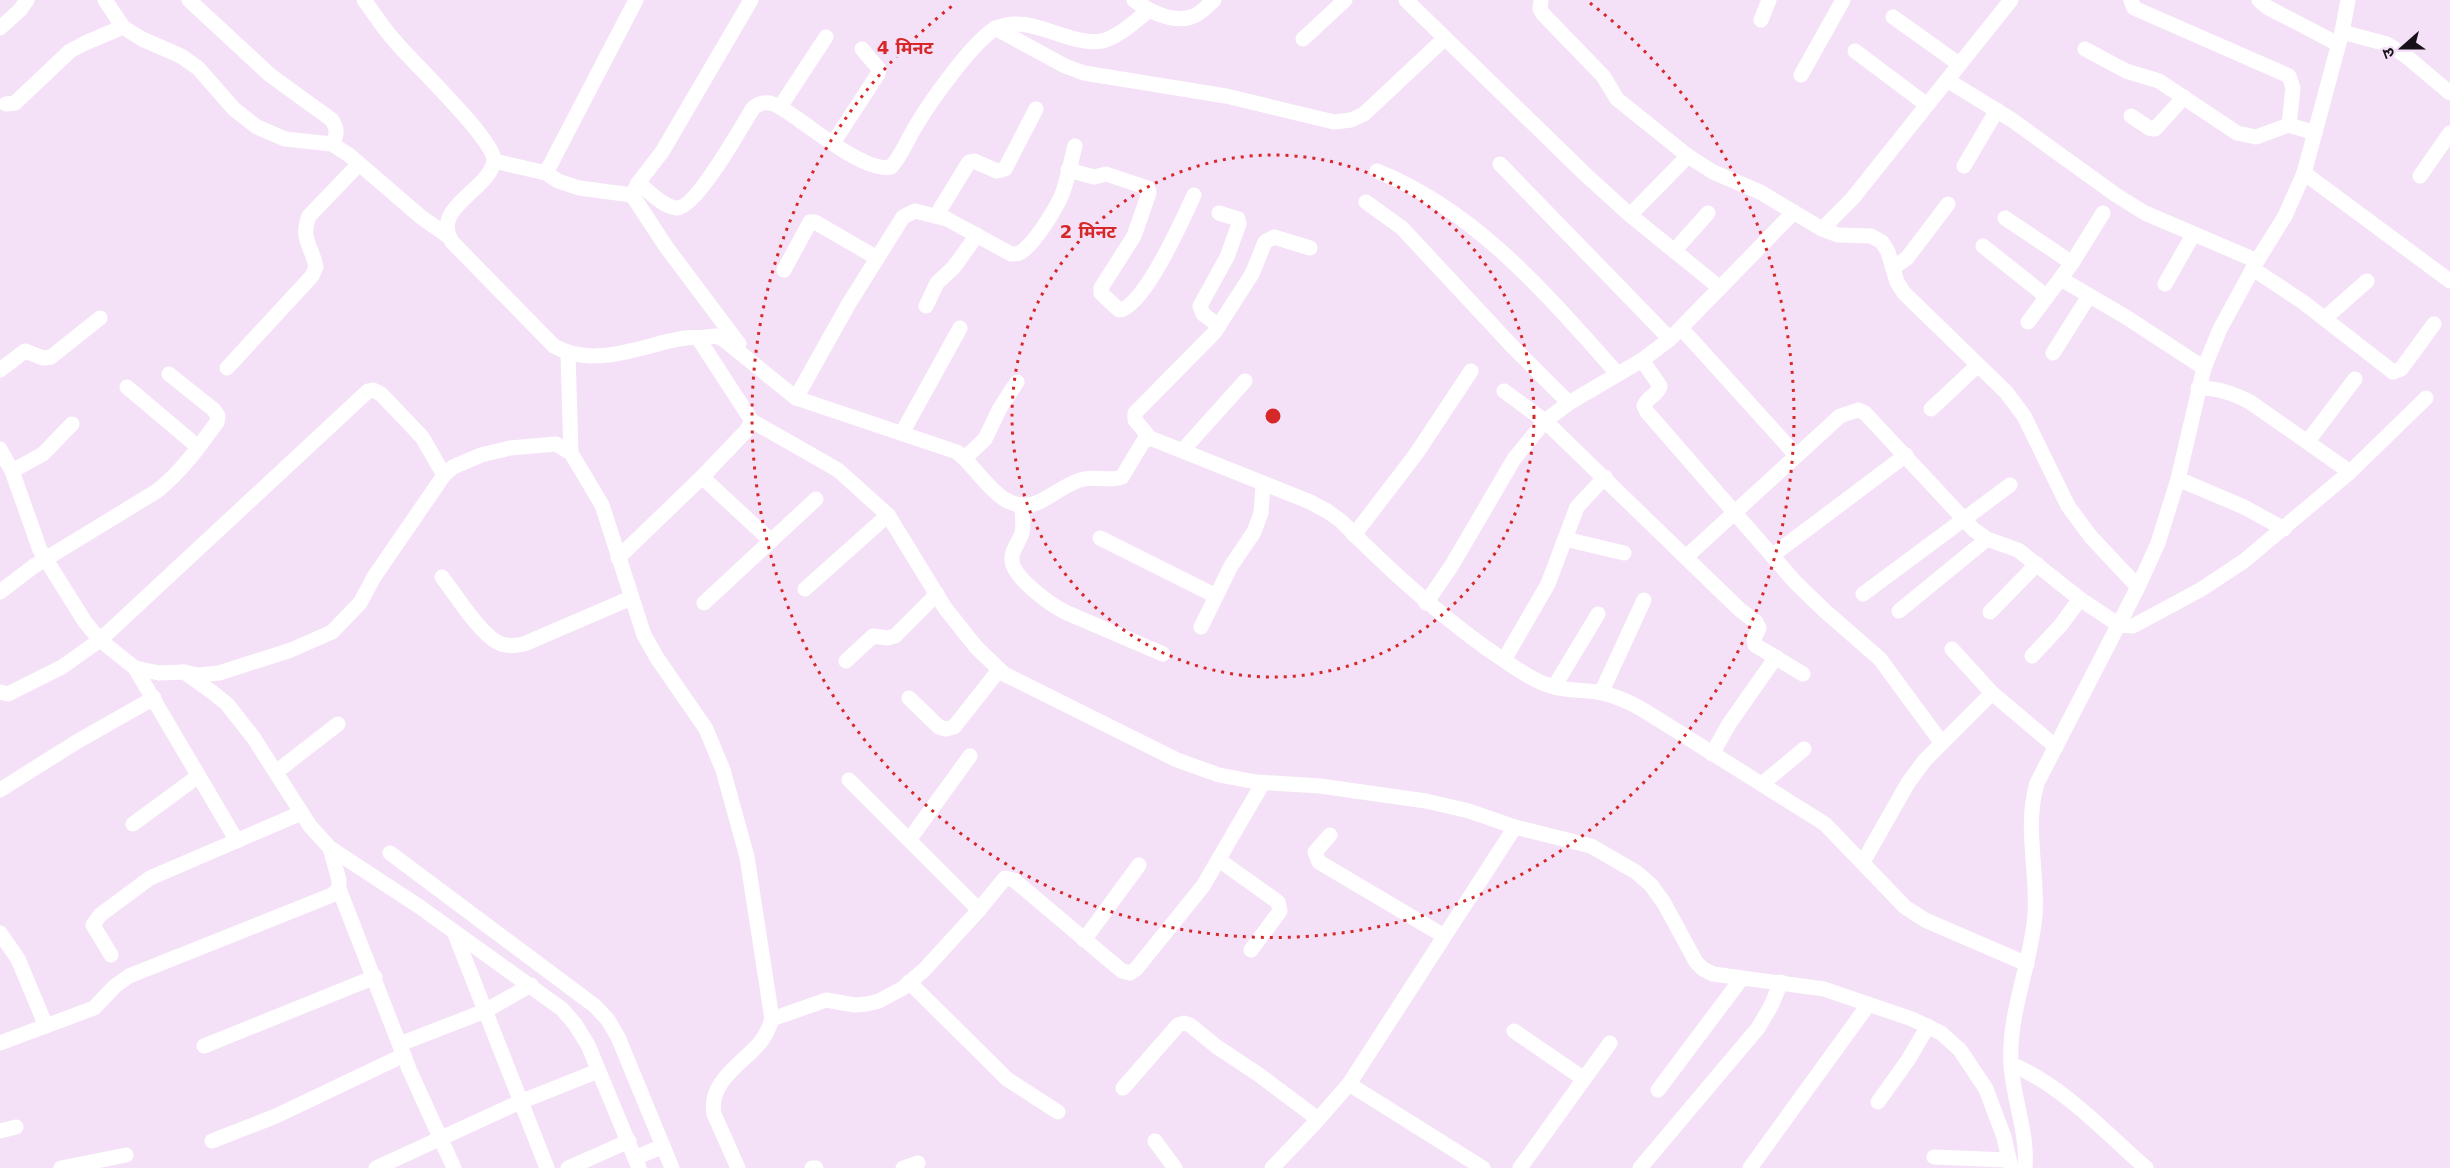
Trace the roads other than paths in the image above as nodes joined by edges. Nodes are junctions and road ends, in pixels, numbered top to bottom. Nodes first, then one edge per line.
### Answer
1 (27, 0) edge
2 (105, 0) edge
3 (189, 0) edge
4 (364, 0) edge
5 (636, 0) edge
6 (751, 0) edge
7 (1134, 0) edge
8 (1214, 0) edge
9 (1345, 0) edge
10 (1541, 0) edge
11 (1769, 0) edge
12 (1843, 0) edge
13 (2012, 0) edge
14 (2131, 0) edge
15 (2259, 0) edge
16 (2348, 0) edge
17 (1409, 1) edge
18 (1148, 11) junction
19 (1893, 17) dead end
20 (1761, 20) dead end
21 (123, 27) junction
22 (0, 28) edge
23 (995, 28) junction
24 (826, 37) dead end
25 (1445, 38) junction
26 (2340, 38) junction
27 (1303, 39) dead end
28 (862, 49) dead end
29 (2085, 49) dead end
30 (1855, 51) dead end
31 (1959, 64) junction
32 (1801, 75) dead end
33 (1947, 80) junction
34 (2450, 93) edge
35 (2184, 97) junction
36 (6, 104) dead end
37 (1927, 105) junction
38 (780, 107) junction
39 (1036, 109) dead end
40 (1997, 111) junction
41 (2131, 116) dead end
42 (2289, 125) junction
43 (2315, 133) junction
44 (2450, 133) edge
45 (833, 143) junction
46 (332, 144) junction
47 (1075, 146) dead end
48 (1688, 156) junction
49 (494, 161) junction
50 (359, 164) junction
51 (1500, 164) dead end
52 (1964, 166) dead end
53 (1068, 170) junction
54 (1377, 171) dead end
55 (546, 173) junction
56 (2304, 173) junction
57 (2420, 177) dead end
58 (635, 189) junction
59 (1194, 195) dead end
60 (1366, 202) dead end
61 (1948, 204) dead end
62 (1794, 212) junction
63 (1220, 213) dead end
64 (1708, 213) dead end
65 (2103, 213) dead end
66 (1630, 215) junction
67 (936, 216) junction
68 (2006, 218) dead end
69 (1822, 229) junction
70 (977, 235) junction
71 (2193, 235) junction
72 (448, 236) junction
73 (1983, 246) dead end
74 (1310, 248) dead end
75 (1674, 251) junction
76 (877, 258) junction
77 (2072, 263) junction
78 (2255, 265) junction
79 (1893, 268) junction
80 (784, 270) dead end
81 (2061, 279) junction
82 (2450, 280) edge
83 (2367, 281) dead end
84 (2165, 284) dead end
85 (1720, 288) junction
86 (2089, 296) junction
87 (2047, 297) junction
88 (926, 306) dead end
89 (100, 318) dead end
90 (2325, 318) junction
91 (2028, 322) dead end
92 (2434, 324) dead end
93 (1219, 326) junction
94 (960, 328) dead end
95 (1675, 334) junction
96 (698, 338) junction
97 (2053, 353) dead end
98 (568, 354) junction
99 (1642, 360) junction
100 (1977, 366) junction
101 (227, 368) dead end
102 (2204, 368) junction
103 (0, 370) edge
104 (1471, 371) dead end
105 (1617, 373) junction
106 (169, 374) dead end
107 (769, 378) junction
108 (2355, 379) dead end
109 (1245, 381) dead end
110 (1017, 382) dead end
111 (127, 387) dead end
112 (2198, 388) junction
113 (1504, 391) dead end
114 (795, 398) junction
115 (2426, 398) dead end
116 (1569, 403) junction
117 (1931, 410) dead end
118 (752, 421) junction
119 (1545, 421) junction
120 (72, 424) dead end
121 (902, 433) junction
122 (1150, 438) junction
123 (2308, 441) junction
124 (198, 447) junction
125 (0, 450) edge
126 (1183, 450) junction
127 (571, 453) junction
128 (1796, 454) junction
129 (1906, 455) junction
130 (965, 458) junction
131 (12, 471) junction
132 (2350, 472) junction
133 (444, 475) junction
134 (702, 477) junction
135 (1605, 477) junction
136 (2178, 479) junction
137 (1263, 484) junction
138 (2010, 485) dead end
139 (816, 499) dead end
140 (1022, 505) junction
141 (1735, 511) junction
142 (888, 515) junction
143 (1965, 518) junction
144 (2284, 529) junction
145 (1354, 535) junction
146 (1100, 538) dead end
147 (1565, 539) junction
148 (1987, 539) junction
149 (770, 540) junction
150 (1624, 553) dead end
151 (1773, 555) junction
152 (1686, 557) junction
153 (618, 558) junction
154 (45, 560) junction
155 (2037, 564) junction
156 (442, 578) dead end
157 (2138, 587) junction
158 (805, 589) dead end
159 (0, 592) edge
160 (937, 594) junction
161 (1863, 594) dead end
162 (1216, 596) junction
163 (631, 598) junction
164 (1644, 600) dead end
165 (2080, 600) junction
166 (704, 603) dead end
167 (1426, 603) junction
168 (1899, 611) dead end
169 (1990, 612) dead end
170 (1598, 614) dead end
171 (2119, 625) junction
172 (1201, 627) dead end
173 (99, 640) junction
174 (1952, 649) dead end
175 (1163, 654) dead end
176 (2032, 656) dead end
177 (1776, 657) junction
178 (1504, 660) junction
179 (846, 661) dead end
180 (135, 668) junction
181 (999, 669) junction
182 (191, 674) junction
183 (1803, 674) dead end
184 (1554, 687) junction
185 (0, 692) edge
186 (1601, 693) junction
187 (1992, 693) junction
188 (154, 698) junction
189 (909, 698) dead end
190 (338, 724) dead end
191 (1941, 742) junction
192 (2056, 747) junction
193 (1804, 749) dead end
194 (1712, 754) junction
195 (970, 756) dead end
196 (276, 772) junction
197 (197, 777) junction
198 (849, 780) dead end
199 (1263, 783) junction
200 (1762, 784) junction
201 (0, 790) edge
202 (301, 813) junction
203 (133, 824) dead end
204 (1515, 826) junction
205 (1330, 835) dead end
206 (909, 840) junction
207 (237, 841) junction
208 (330, 848) junction
209 (390, 853) dead end
210 (1219, 860) junction
211 (1863, 862) junction
212 (1139, 865) dead end
213 (339, 889) junction
214 (979, 910) junction
215 (0, 933) edge
216 (455, 934) junction
217 (1444, 936) junction
218 (1084, 940) junction
219 (1251, 950) dead end
220 (111, 955) dead end
221 (2027, 964) junction
222 (375, 977) junction
223 (1742, 978) junction
224 (909, 982) junction
225 (1781, 982) junction
226 (531, 985) junction
227 (1868, 1005) junction
228 (485, 1011) junction
229 (772, 1019) junction
230 (46, 1026) junction
231 (1928, 1026) junction
232 (1514, 1031) dead end
233 (0, 1043) edge
234 (1610, 1043) dead end
235 (204, 1046) dead end
236 (402, 1049) junction
237 (2011, 1064) junction
238 (598, 1071) junction
239 (1584, 1079) junction
240 (1349, 1083) junction
241 (1123, 1088) dead end
242 (1658, 1090) dead end
243 (520, 1102) junction
244 (1878, 1102) dead end
245 (1058, 1112) dead end
246 (1318, 1119) junction
247 (16, 1126) dead end
248 (0, 1131) edge
249 (442, 1139) junction
250 (212, 1141) dead end
251 (629, 1141) junction
252 (1155, 1141) dead end
253 (126, 1155) dead end
254 (647, 1155) edge
255 (1934, 1158) dead end
256 (918, 1163) dead end
257 (2010, 1164) edge
258 (61, 1168) edge
259 (376, 1168) edge
260 (454, 1168) edge
261 (547, 1168) edge
262 (568, 1168) edge
263 (672, 1168) edge
264 (738, 1168) edge
265 (903, 1168) edge
266 (1175, 1168) edge
267 (1272, 1168) edge
268 (1483, 1168) edge
269 (1520, 1168) edge
270 (1640, 1168) edge
271 (1750, 1168) edge
272 (2025, 1168) edge
273 (2146, 1168) edge

1 - 22 street
2 - 21 street
3 - 46 street
4 - 49 street
5 - 55 street
6 - 58 street
7 - 18 street
8 - 18 street
9 - 27 street
10 - 48 street
11 - 20 street
12 - 32 street
13 - 31 street
14 - 42 street
15 - 26 street
16 - 26 street
17 - 25 street
18 - 23 street
19 - 31 street
21 - 36 street
21 - 46 street
23 - 25 street
23 - 45 street
24 - 38 street
25 - 66 street
26 - 34 street
26 - 43 street
28 - 45 street
29 - 35 street
30 - 37 street
31 - 33 street
33 - 37 street
33 - 40 street
35 - 41 street
35 - 42 street
37 - 69 street
38 - 45 street
38 - 58 street
39 - 67 street
40 - 52 street
40 - 71 street
42 - 43 street
43 - 56 street
44 - 57 street
46 - 50 street
47 - 53 street
48 - 62 street
48 - 66 street
49 - 55 street
49 - 72 street
50 - 72 street
50 - 101 street
51 - 95 street
53 - 59 street
53 - 70 street
54 - 105 street
55 - 58 street
56 - 78 street
56 - 82 street
58 - 107 street
60 - 116 street
61 - 79 street
62 - 69 street
62 - 85 street
63 - 93 street
64 - 75 street
65 - 77 street
66 - 75 street
67 - 70 street
67 - 76 street
68 - 77 street
69 - 79 street
70 - 88 street
71 - 78 street
71 - 84 street
72 - 98 street
73 - 87 street
74 - 93 street
75 - 85 street
76 - 80 street
76 - 114 street
77 - 81 street
78 - 90 street
78 - 102 street
79 - 100 street
81 - 86 street
81 - 87 street
83 - 90 street
85 - 95 street
86 - 97 street
86 - 102 street
87 - 91 street
89 - 103 street
90 - 92 street
93 - 122 street
94 - 121 street
95 - 99 street
95 - 128 street
96 - 98 street
96 - 107 street
96 - 118 street
98 - 127 street
99 - 105 street
99 - 141 street
100 - 117 street
100 - 157 street
102 - 112 street
104 - 145 street
105 - 116 street
106 - 124 street
107 - 114 street
108 - 123 street
109 - 126 street
110 - 130 street
111 - 124 street
112 - 123 street
112 - 136 street
113 - 119 street
114 - 121 street
115 - 132 street
116 - 119 street
118 - 134 street
118 - 142 street
119 - 135 street
119 - 167 street
120 - 131 street
121 - 130 street
122 - 126 street
122 - 140 street
123 - 132 street
124 - 154 street
125 - 131 street
126 - 137 street
127 - 133 street
127 - 153 street
128 - 129 street
128 - 141 street
129 - 143 street
129 - 151 street
130 - 140 street
131 - 154 street
132 - 144 street
133 - 173 street
133 - 182 street
134 - 149 street
134 - 153 street
135 - 147 street
135 - 152 street
136 - 144 street
136 - 157 street
137 - 145 street
137 - 162 street
138 - 143 street
139 - 149 street
140 - 175 street
141 - 151 street
141 - 152 street
142 - 158 street
142 - 160 street
143 - 148 street
143 - 161 street
144 - 171 street
145 - 167 street
146 - 162 street
147 - 150 street
147 - 178 street
148 - 155 street
148 - 168 street
149 - 166 street
151 - 191 street
152 - 177 street
153 - 163 street
154 - 159 street
154 - 173 street
155 - 165 street
155 - 169 street
156 - 163 street
157 - 171 street
160 - 179 street
160 - 181 street
162 - 172 street
163 - 229 street
164 - 186 street
165 - 171 street
165 - 176 street
167 - 178 street
170 - 184 street
171 - 192 street
173 - 180 street
173 - 185 street
174 - 187 street
177 - 183 street
177 - 194 street
178 - 184 street
180 - 182 street
180 - 188 street
181 - 189 street
181 - 199 street
182 - 196 street
184 - 186 street
186 - 194 street
187 - 191 street
187 - 192 street
188 - 197 street
188 - 201 street
190 - 196 street
191 - 211 street
192 - 221 street
193 - 200 street
194 - 200 street
195 - 206 street
196 - 202 street
197 - 203 street
197 - 207 street
198 - 206 street
199 - 204 street
199 - 210 street
200 - 211 street
202 - 207 street
202 - 208 street
204 - 217 street
204 - 223 street
205 - 217 street
206 - 214 street
207 - 220 street
208 - 213 street
208 - 216 street
209 - 254 street
210 - 218 street
210 - 219 street
211 - 221 street
212 - 218 street
213 - 222 street
213 - 230 street
214 - 218 street
214 - 224 street
215 - 230 street
216 - 226 street
216 - 228 street
217 - 240 street
221 - 237 street
222 - 235 street
222 - 236 street
223 - 225 street
223 - 242 street
224 - 229 street
224 - 245 street
225 - 227 street
225 - 270 street
226 - 228 street
226 - 238 street
227 - 231 street
227 - 271 street
228 - 236 street
228 - 243 street
229 - 264 street
230 - 233 street
231 - 244 street
231 - 257 street
232 - 239 street
234 - 239 street
236 - 249 street
236 - 250 street
237 - 272 street
237 - 273 street
238 - 243 street
238 - 251 street
239 - 269 street
240 - 246 street
240 - 268 street
241 - 246 street
243 - 249 street
243 - 261 street
246 - 267 street
247 - 248 street
249 - 259 street
249 - 260 street
251 - 254 street
251 - 262 street
252 - 266 street
253 - 258 street
254 - 263 street
255 - 257 street
256 - 265 street

